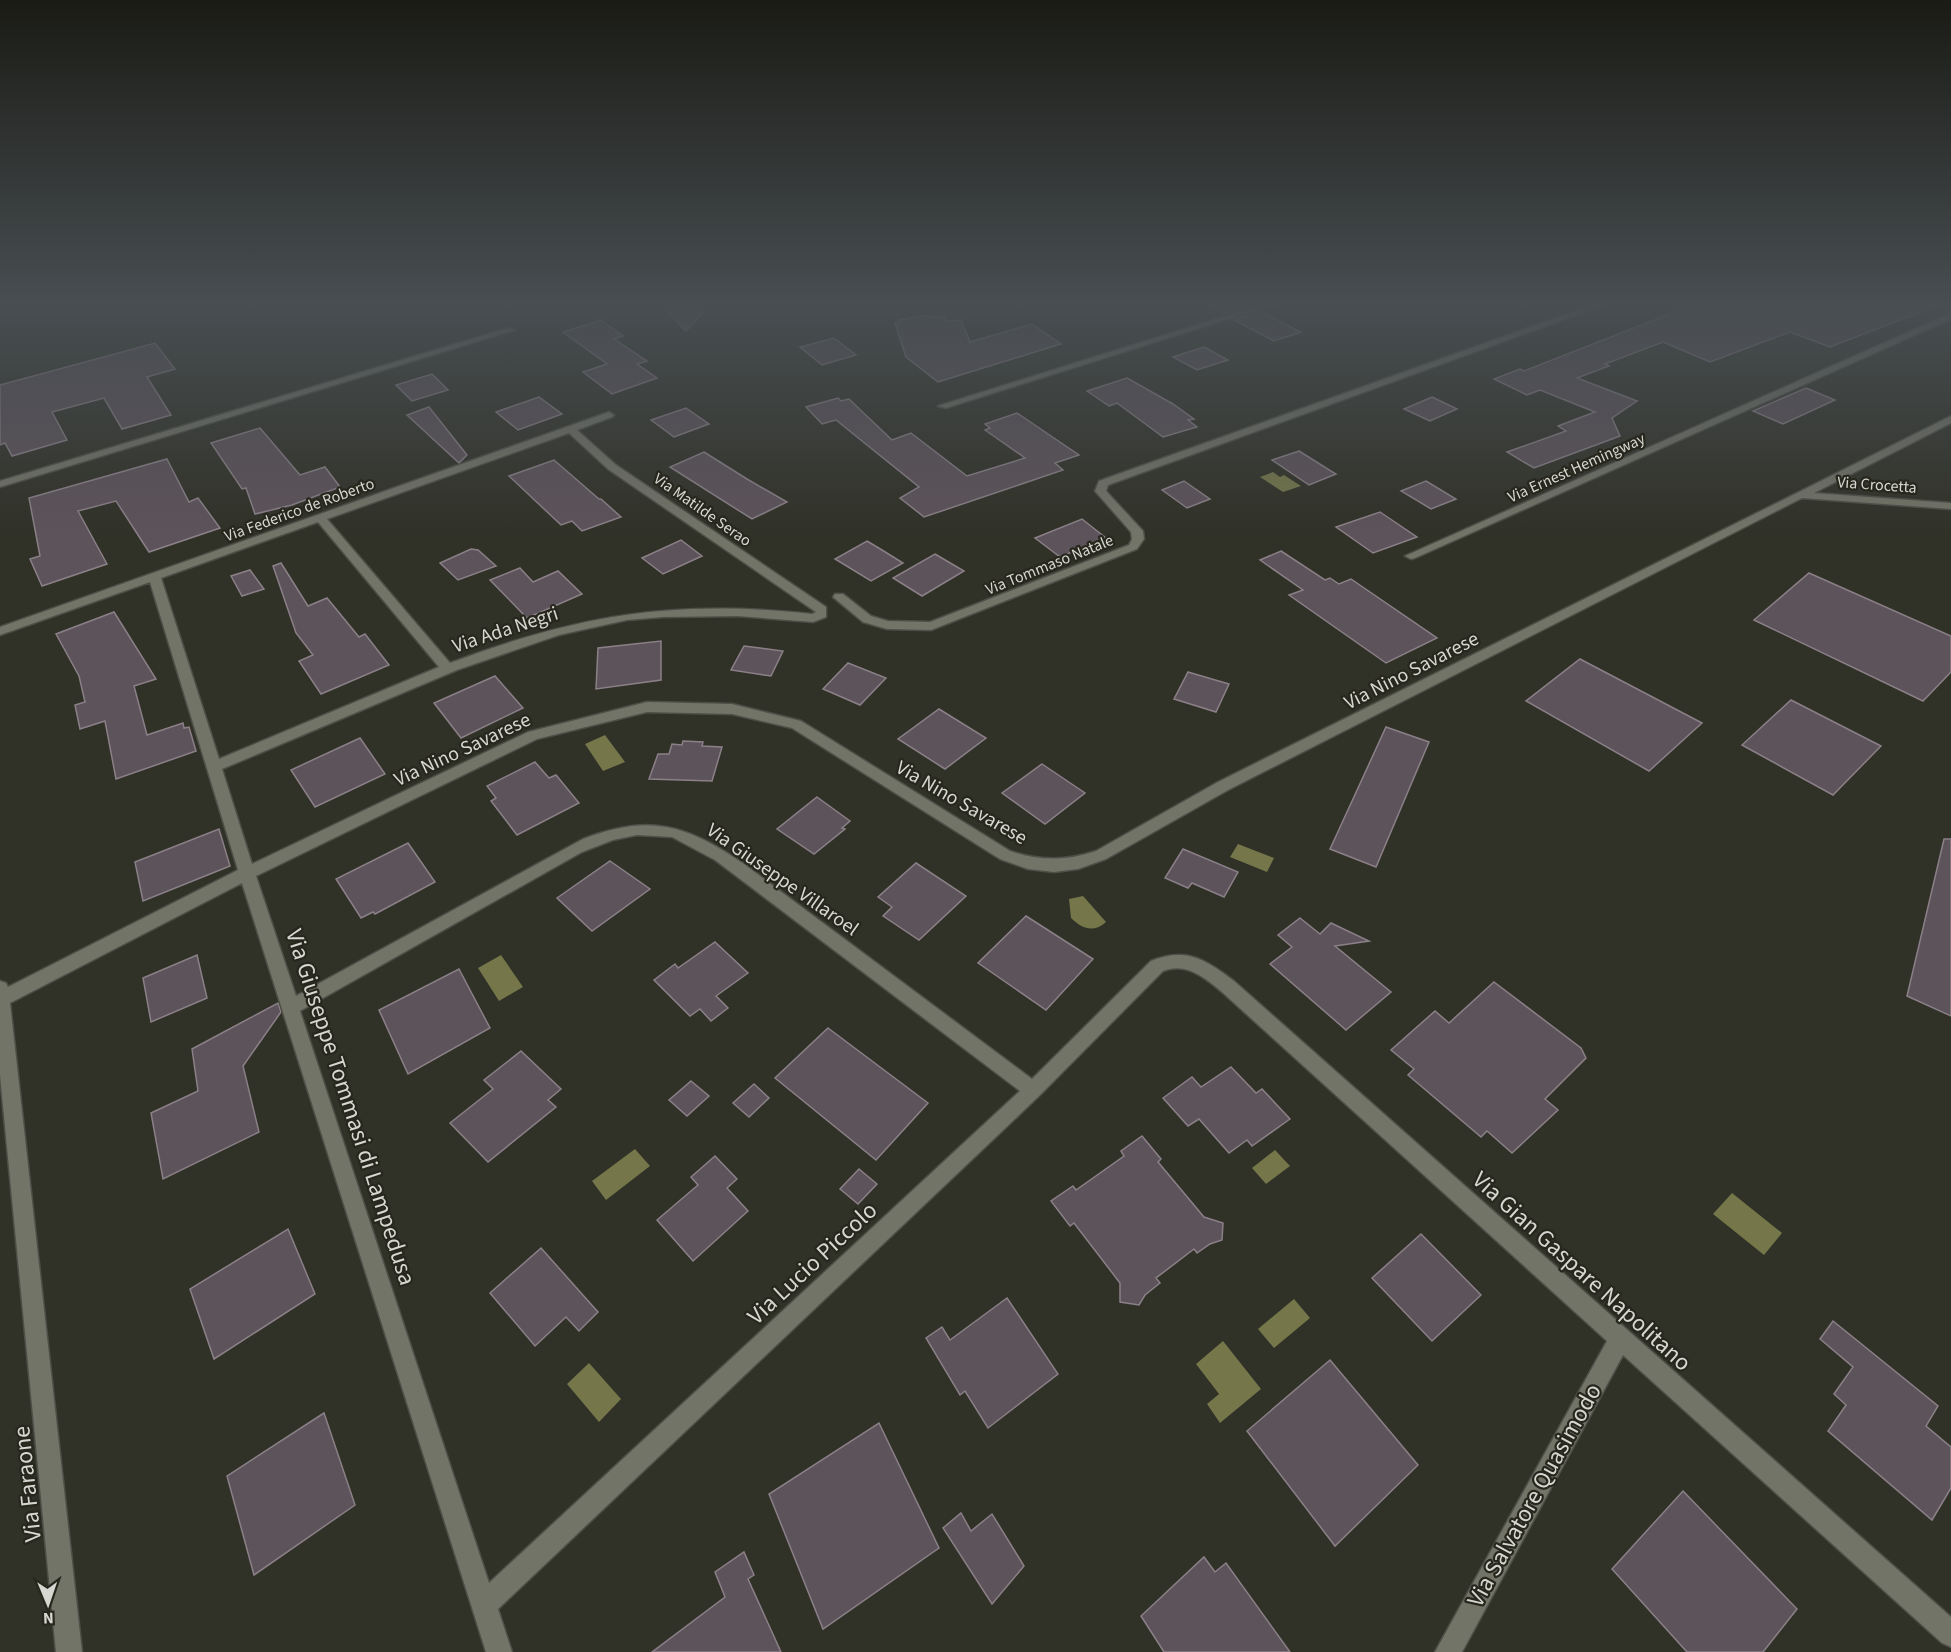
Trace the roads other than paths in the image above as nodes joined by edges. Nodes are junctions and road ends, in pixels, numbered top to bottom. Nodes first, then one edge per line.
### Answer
1 (348, 379) edge
2 (1030, 379) edge
3 (1393, 379) edge
4 (1809, 379) edge
5 (943, 406) dead end
6 (609, 415) dead end
7 (1951, 419) edge
8 (571, 429) junction
9 (0, 484) edge
10 (1800, 495) junction
11 (1951, 506) edge
12 (320, 518) junction
13 (1411, 556) dead end
14 (155, 578) junction
15 (839, 597) dead end
16 (822, 610) joint
17 (0, 631) edge
18 (447, 668) junction
19 (214, 767) junction
20 (248, 873) junction
21 (1173, 959) joint
22 (1, 994) edge
23 (292, 1007) junction
24 (1033, 1090) junction
25 (1620, 1339) junction
26 (484, 1605) junction
27 (1951, 1634) edge
28 (69, 1652) edge
29 (499, 1652) edge
30 (1448, 1652) edge

1 - 9 street
2 - 5 street
3 - 15 street, Via Tommaso Natale
4 - 13 street, Via Ernest Hemingway
6 - 8 street, Via Federico de Roberto
7 - 10 street, Via Nino Savarese
8 - 12 street, Via Federico de Roberto
8 - 16 street, Via Matilde Serao
10 - 11 street, Via Crocetta
10 - 20 street, Via Nino Savarese
12 - 14 street, Via Federico de Roberto
12 - 18 street
14 - 17 street, Via Federico de Roberto
14 - 19 street, Via Giuseppe Tommasi di Lampedusa
16 - 18 street, Via Ada Negri
18 - 19 street, Via Ada Negri
19 - 20 street, Via Giuseppe Tommasi di Lampedusa
20 - 22 street, Via Nino Savarese
20 - 23 street, Via Giuseppe Tommasi di Lampedusa
21 - 24 street, Via Lucio Piccolo
21 - 25 street, Via Gian Gaspare Napolitano
22 - 28 street, Via Faraone
23 - 24 street, Via Giuseppe Villaroel
23 - 26 street, Via Giuseppe Tommasi di Lampedusa
24 - 26 street, Via Lucio Piccolo
25 - 27 street, Via Gian Gaspare Napolitano
25 - 30 street, Via Salvatore Quasimodo
26 - 29 street, Via Giuseppe Tommasi di Lampedusa

